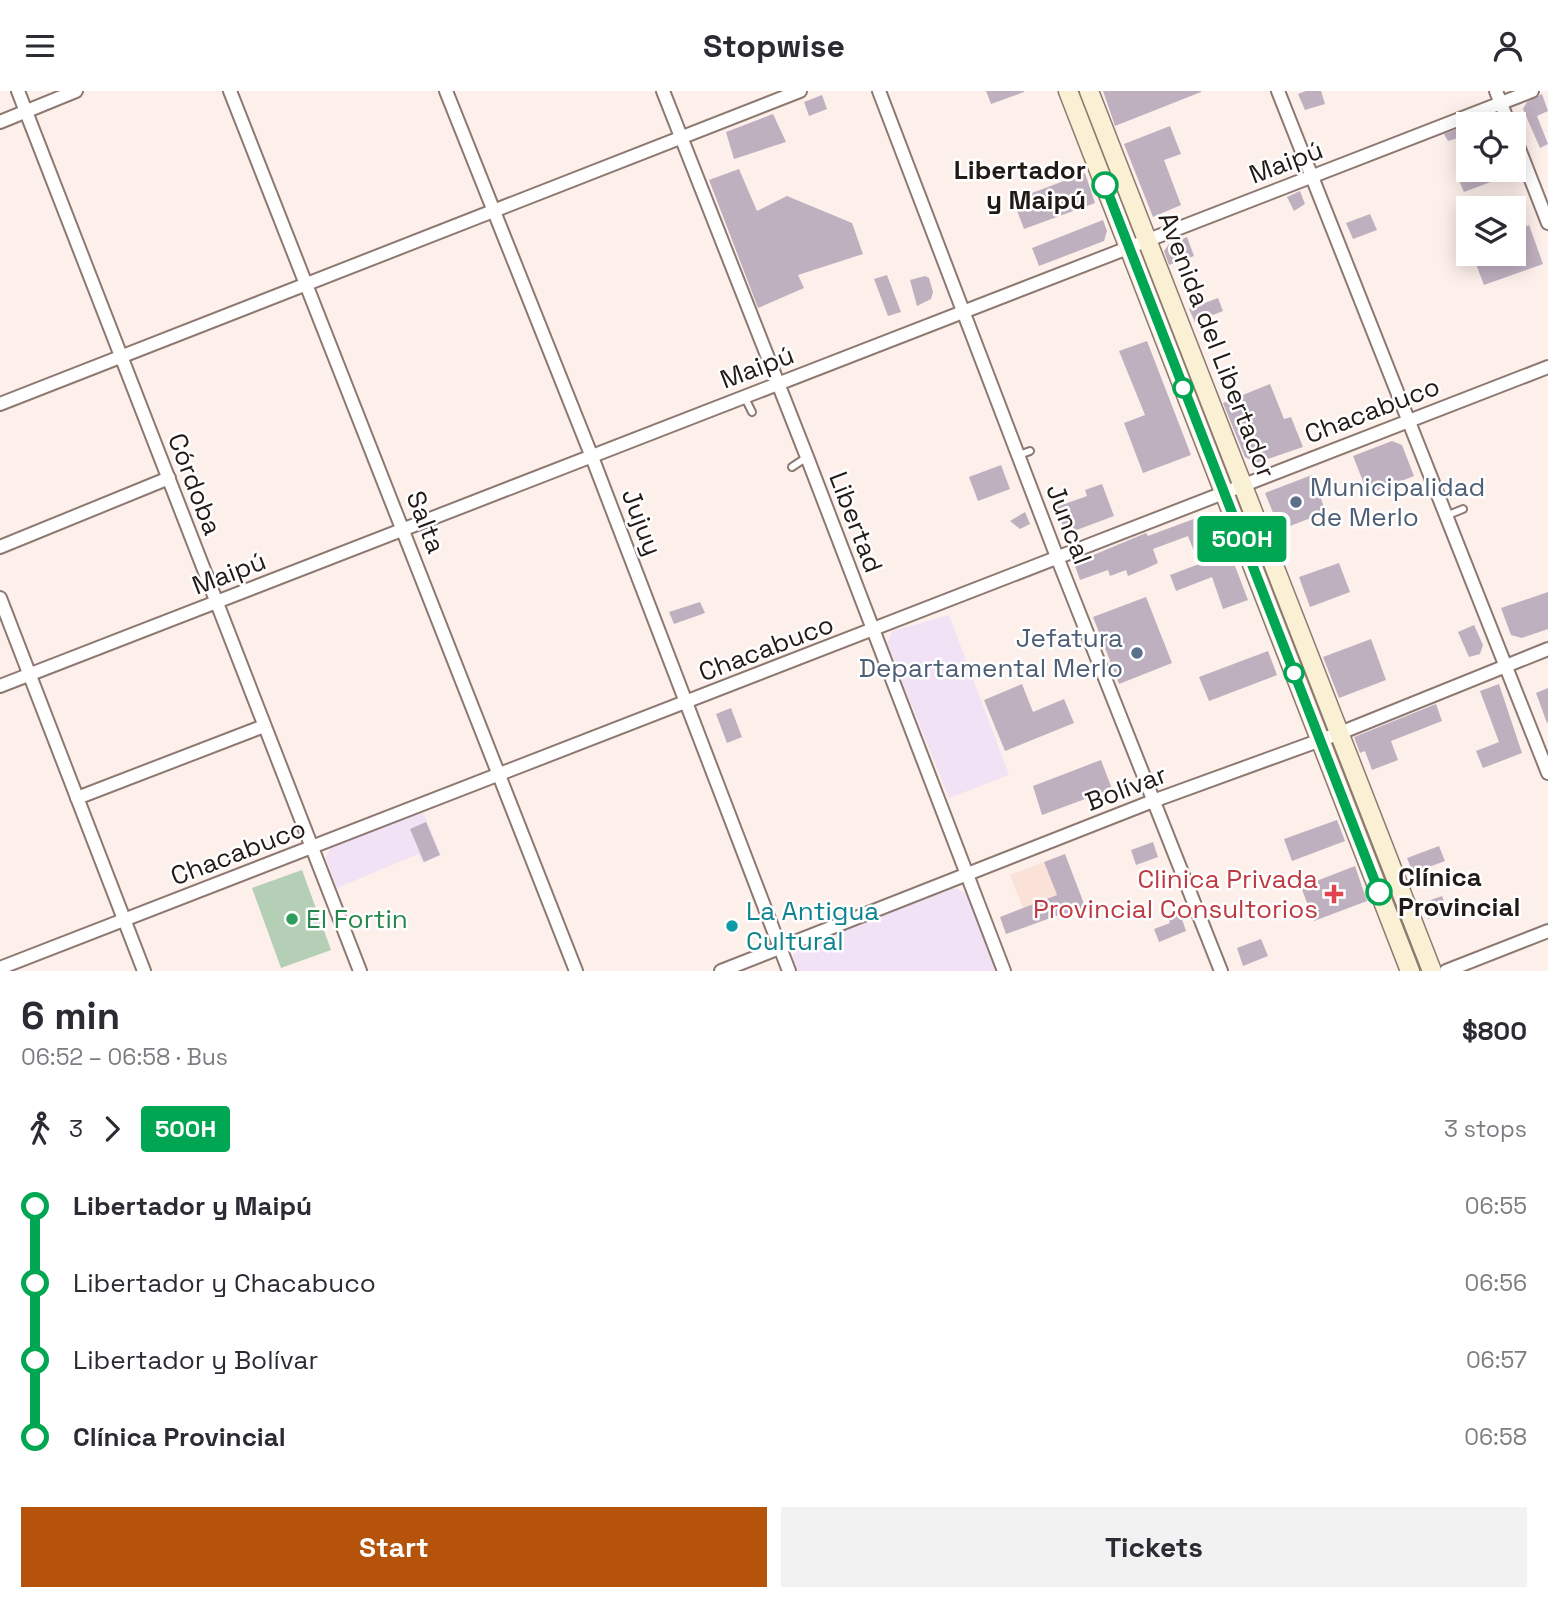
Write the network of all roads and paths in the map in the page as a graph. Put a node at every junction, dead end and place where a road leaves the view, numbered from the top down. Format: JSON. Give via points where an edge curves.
{"nodes":[{"id":1,"x":18,"y":91,"type":"edge"},
{"id":2,"x":76,"y":91,"type":"edge"},
{"id":3,"x":230,"y":91,"type":"edge"},
{"id":4,"x":446,"y":91,"type":"edge"},
{"id":5,"x":663,"y":91,"type":"edge"},
{"id":6,"x":800,"y":91,"type":"edge"},
{"id":7,"x":879,"y":91,"type":"edge"},
{"id":8,"x":1068,"y":91,"type":"edge"},
{"id":9,"x":1089,"y":91,"type":"edge"},
{"id":10,"x":1278,"y":91,"type":"edge"},
{"id":11,"x":1532,"y":91,"type":"edge"},
{"id":12,"x":1498,"y":97,"type":"edge"},
{"id":13,"x":26,"y":111,"type":"junction"},
{"id":14,"x":0,"y":122,"type":"edge"},
{"id":15,"x":682,"y":138,"type":"junction"},
{"id":16,"x":1526,"y":167,"type":"edge"},
{"id":17,"x":1312,"y":176,"type":"junction"},
{"id":18,"x":494,"y":211,"type":"junction"},
{"id":19,"x":1548,"y":223,"type":"edge"},
{"id":20,"x":1148,"y":241,"type":"junction"},
{"id":21,"x":1129,"y":249,"type":"junction"},
{"id":22,"x":308,"y":285,"type":"junction"},
{"id":23,"x":964,"y":311,"type":"junction"},
{"id":24,"x":121,"y":357,"type":"junction"},
{"id":25,"x":1548,"y":367,"type":"edge"},
{"id":26,"x":777,"y":384,"type":"junction"},
{"id":27,"x":745,"y":397,"type":"junction"},
{"id":28,"x":0,"y":404,"type":"edge"},
{"id":29,"x":752,"y":412,"type":"dead end"},
{"id":30,"x":1409,"y":420,"type":"junction"},
{"id":31,"x":592,"y":457,"type":"junction"},
{"id":32,"x":807,"y":457,"type":"junction"},
{"id":33,"x":792,"y":467,"type":"dead end"},
{"id":34,"x":169,"y":478,"type":"junction"},
{"id":35,"x":1244,"y":484,"type":"junction"},
{"id":36,"x":1224,"y":492,"type":"junction"},
{"id":37,"x":1463,"y":509,"type":"dead end"},
{"id":38,"x":1445,"y":517,"type":"junction"},
{"id":39,"x":405,"y":530,"type":"junction"},
{"id":40,"x":0,"y":547,"type":"edge"},
{"id":41,"x":1057,"y":557,"type":"junction"},
{"id":42,"x":0,"y":598,"type":"edge"},
{"id":43,"x":216,"y":603,"type":"junction"},
{"id":44,"x":873,"y":631,"type":"junction"},
{"id":45,"x":1548,"y":649,"type":"edge"},
{"id":46,"x":1506,"y":667,"type":"junction"},
{"id":47,"x":30,"y":675,"type":"junction"},
{"id":48,"x":0,"y":687,"type":"edge"},
{"id":49,"x":687,"y":703,"type":"junction"},
{"id":50,"x":264,"y":726,"type":"junction"},
{"id":51,"x":1340,"y":733,"type":"junction"},
{"id":52,"x":1320,"y":740,"type":"junction"},
{"id":53,"x":1548,"y":773,"type":"edge"},
{"id":54,"x":499,"y":775,"type":"junction"},
{"id":55,"x":77,"y":798,"type":"junction"},
{"id":56,"x":1153,"y":801,"type":"junction"},
{"id":57,"x":313,"y":848,"type":"junction"},
{"id":58,"x":966,"y":874,"type":"junction"},
{"id":59,"x":125,"y":920,"type":"junction"},
{"id":60,"x":1548,"y":931,"type":"edge"},
{"id":61,"x":780,"y":948,"type":"junction"},
{"id":62,"x":0,"y":968,"type":"edge"},
{"id":63,"x":144,"y":971,"type":"edge"},
{"id":64,"x":360,"y":971,"type":"edge"},
{"id":65,"x":576,"y":971,"type":"edge"},
{"id":66,"x":722,"y":971,"type":"edge"},
{"id":67,"x":789,"y":971,"type":"edge"},
{"id":68,"x":1004,"y":971,"type":"edge"},
{"id":69,"x":1221,"y":971,"type":"edge"},
{"id":70,"x":1410,"y":971,"type":"edge"},
{"id":71,"x":1432,"y":971,"type":"edge"},
{"id":72,"x":1446,"y":971,"type":"edge"}],
"edges":[{"from":1,"to":13,"type":"street","name":"Córdoba"},
{"from":2,"to":13,"type":"street"},
{"from":3,"to":22,"type":"street","name":"Salta"},
{"from":4,"to":18,"type":"street","name":"Jujuy"},
{"from":5,"to":15,"type":"street","name":"Libertad"},
{"from":6,"to":15,"type":"street"},
{"from":7,"to":23,"type":"street","name":"Juncal"},
{"from":8,"to":21,"type":"main road","name":"Avenida del Libertador"},
{"from":9,"to":20,"type":"main road","name":"Avenida del Libertador"},
{"from":10,"to":17,"type":"street"},
{"from":11,"to":12,"type":"street","name":"Maipú"},
{"from":12,"to":17,"type":"street","name":"Maipú"},
{"from":13,"to":14,"type":"street"},
{"from":13,"to":24,"type":"street","name":"Córdoba"},
{"from":15,"to":18,"type":"street"},
{"from":15,"to":26,"type":"street","name":"Libertad"},
{"from":16,"to":19,"type":"street"},
{"from":17,"to":20,"type":"street","name":"Maipú"},
{"from":17,"to":30,"type":"street"},
{"from":18,"to":22,"type":"street"},
{"from":18,"to":31,"type":"street","name":"Jujuy"},
{"from":20,"to":21,"type":"street","name":"Maipú"},
{"from":20,"to":35,"type":"main road","name":"Avenida del Libertador"},
{"from":21,"to":23,"type":"street","name":"Maipú"},
{"from":21,"to":36,"type":"main road","name":"Avenida del Libertador"},
{"from":22,"to":24,"type":"street"},
{"from":22,"to":39,"type":"street","name":"Salta"},
{"from":23,"to":26,"type":"street","name":"Maipú"},
{"from":23,"to":41,"type":"street","name":"Juncal","via":[[1023,449]]},
{"from":24,"to":28,"type":"street"},
{"from":24,"to":34,"type":"street","name":"Córdoba"},
{"from":25,"to":30,"type":"street","name":"Chacabuco"},
{"from":26,"to":27,"type":"street","name":"Maipú"},
{"from":26,"to":32,"type":"street","name":"Libertad"},
{"from":27,"to":29,"type":"lane"},
{"from":27,"to":31,"type":"street","name":"Maipú"},
{"from":30,"to":35,"type":"street","name":"Chacabuco"},
{"from":30,"to":38,"type":"street"},
{"from":31,"to":39,"type":"street","name":"Maipú"},
{"from":31,"to":49,"type":"street","name":"Jujuy"},
{"from":32,"to":33,"type":"lane"},
{"from":32,"to":44,"type":"street","name":"Libertad"},
{"from":34,"to":40,"type":"street"},
{"from":34,"to":43,"type":"street","name":"Córdoba"},
{"from":35,"to":36,"type":"street","name":"Chacabuco"},
{"from":35,"to":51,"type":"main road","name":"Avenida del Libertador"},
{"from":36,"to":41,"type":"street","name":"Chacabuco"},
{"from":36,"to":52,"type":"main road","name":"Avenida del Libertador"},
{"from":37,"to":38,"type":"lane"},
{"from":38,"to":46,"type":"street"},
{"from":39,"to":43,"type":"street","name":"Maipú"},
{"from":39,"to":54,"type":"street","name":"Salta"},
{"from":41,"to":44,"type":"street","name":"Chacabuco"},
{"from":41,"to":56,"type":"street","name":"Juncal"},
{"from":42,"to":47,"type":"street"},
{"from":43,"to":47,"type":"street","name":"Maipú"},
{"from":43,"to":50,"type":"street","name":"Córdoba"},
{"from":44,"to":49,"type":"street","name":"Chacabuco"},
{"from":44,"to":58,"type":"street","name":"Libertad"},
{"from":45,"to":46,"type":"street","name":"Bolívar"},
{"from":46,"to":51,"type":"street","name":"Bolívar"},
{"from":46,"to":53,"type":"street"},
{"from":47,"to":48,"type":"street","name":"Maipú"},
{"from":47,"to":55,"type":"street"},
{"from":49,"to":54,"type":"street","name":"Chacabuco"},
{"from":49,"to":61,"type":"street","name":"Jujuy"},
{"from":50,"to":55,"type":"street"},
{"from":50,"to":57,"type":"street","name":"Córdoba"},
{"from":51,"to":52,"type":"street","name":"Bolívar"},
{"from":51,"to":71,"type":"main road","name":"Avenida del Libertador"},
{"from":52,"to":56,"type":"street","name":"Bolívar"},
{"from":52,"to":70,"type":"main road","name":"Avenida del Libertador"},
{"from":54,"to":57,"type":"street","name":"Chacabuco"},
{"from":54,"to":65,"type":"street","name":"Salta"},
{"from":55,"to":59,"type":"street"},
{"from":56,"to":58,"type":"street","name":"Bolívar"},
{"from":56,"to":69,"type":"street","name":"Juncal"},
{"from":57,"to":59,"type":"street","name":"Chacabuco"},
{"from":57,"to":64,"type":"street","name":"Córdoba"},
{"from":58,"to":61,"type":"street","name":"Bolívar"},
{"from":58,"to":68,"type":"street","name":"Libertad"},
{"from":59,"to":62,"type":"street","name":"Chacabuco"},
{"from":59,"to":63,"type":"street"},
{"from":60,"to":72,"type":"street"},
{"from":61,"to":66,"type":"street","name":"Bolívar"},
{"from":61,"to":67,"type":"street","name":"Jujuy"}]}
